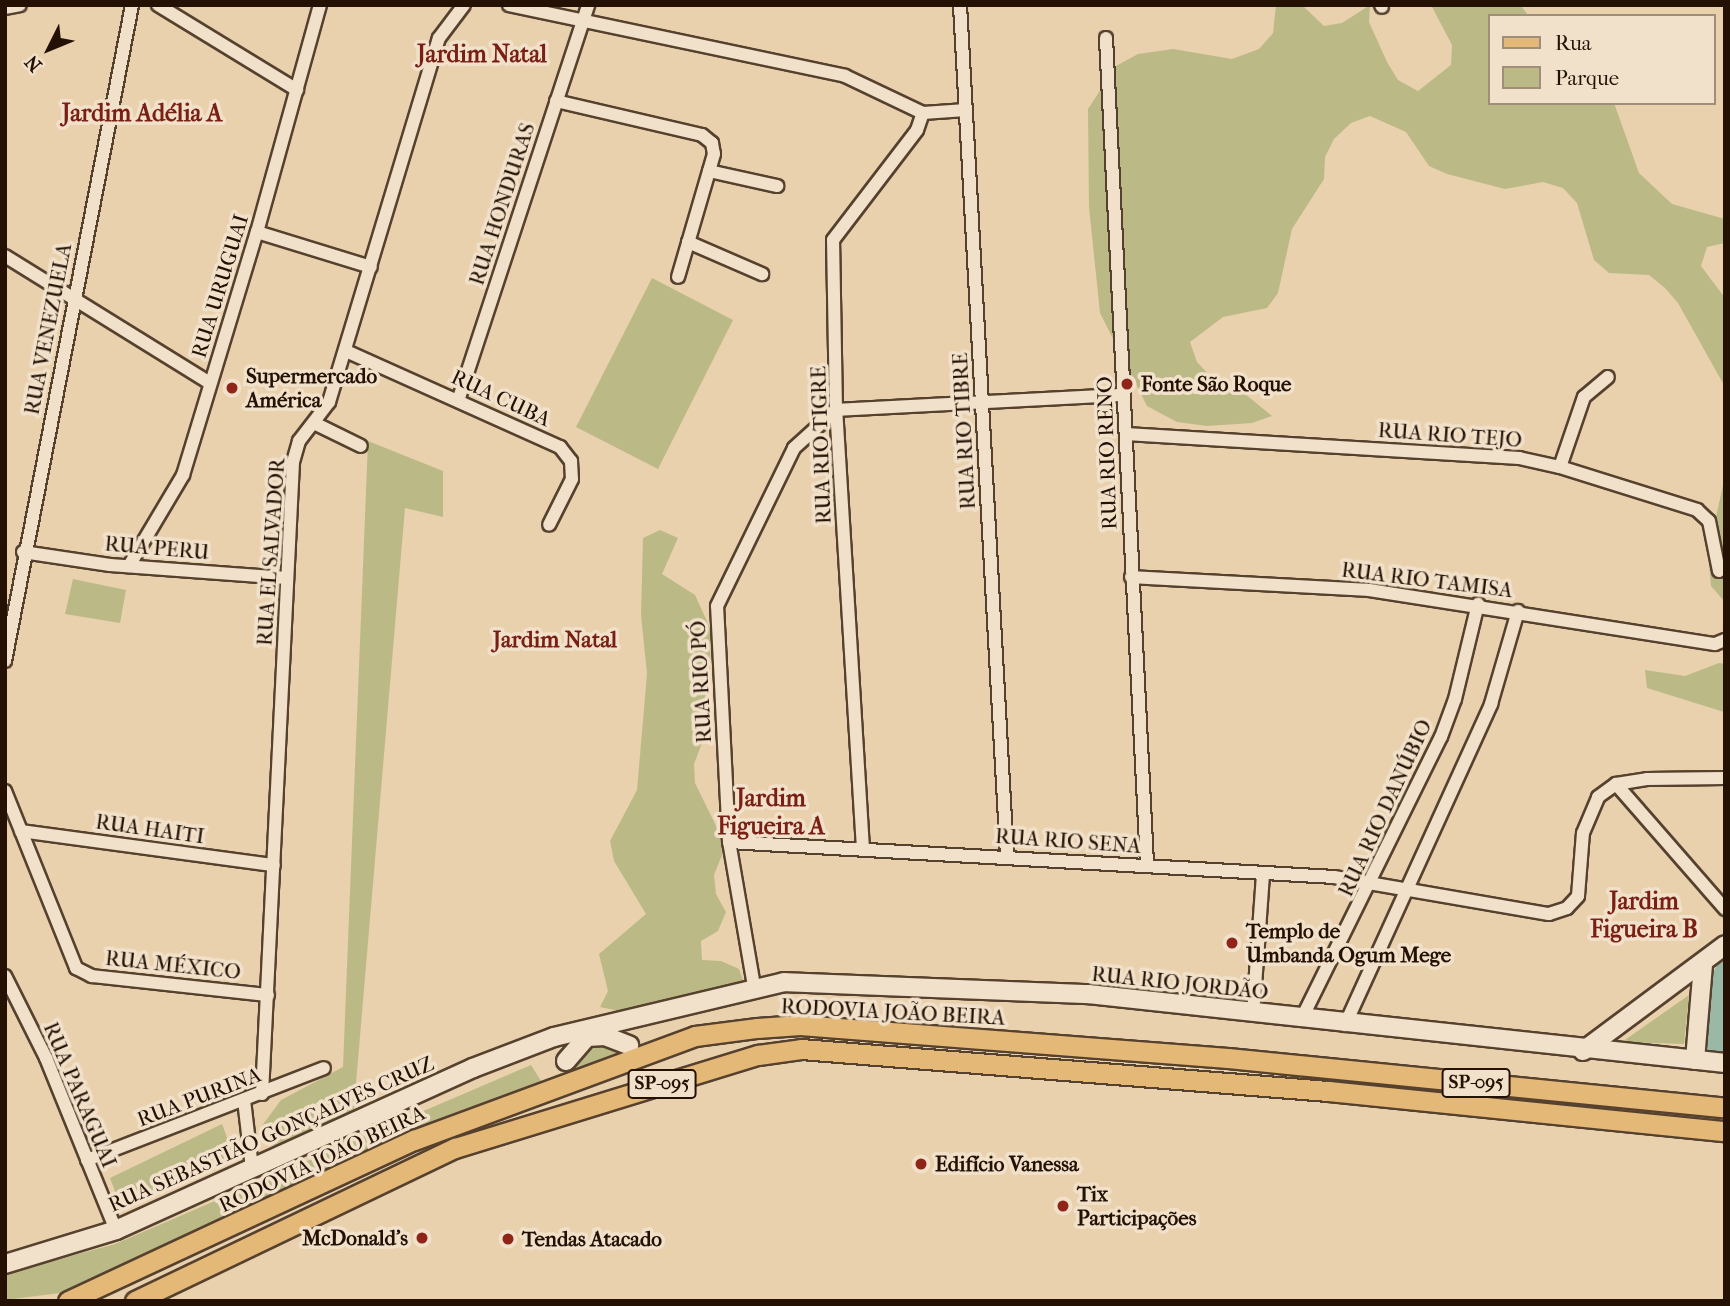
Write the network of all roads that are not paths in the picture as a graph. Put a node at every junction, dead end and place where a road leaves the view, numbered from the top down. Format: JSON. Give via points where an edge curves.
{"nodes":[{"id":1,"x":132,"y":5,"type":"edge"},
{"id":2,"x":158,"y":5,"type":"edge"},
{"id":3,"x":320,"y":5,"type":"edge"},
{"id":4,"x":464,"y":5,"type":"edge"},
{"id":5,"x":509,"y":5,"type":"edge"},
{"id":6,"x":588,"y":5,"type":"edge"},
{"id":7,"x":960,"y":5,"type":"edge"},
{"id":8,"x":582,"y":22,"type":"junction"},
{"id":9,"x":1106,"y":38,"type":"dead end"},
{"id":10,"x":297,"y":90,"type":"junction"},
{"id":11,"x":556,"y":101,"type":"junction"},
{"id":12,"x":966,"y":110,"type":"junction"},
{"id":13,"x":923,"y":113,"type":"junction"},
{"id":14,"x":709,"y":172,"type":"junction"},
{"id":15,"x":777,"y":186,"type":"dead end"},
{"id":16,"x":257,"y":232,"type":"junction"},
{"id":17,"x":688,"y":242,"type":"junction"},
{"id":18,"x":5,"y":256,"type":"edge"},
{"id":19,"x":371,"y":267,"type":"junction"},
{"id":20,"x":762,"y":274,"type":"dead end"},
{"id":21,"x":678,"y":276,"type":"dead end"},
{"id":22,"x":74,"y":298,"type":"junction"},
{"id":23,"x":346,"y":351,"type":"junction"},
{"id":24,"x":1608,"y":377,"type":"dead end"},
{"id":25,"x":210,"y":383,"type":"junction"},
{"id":26,"x":1124,"y":395,"type":"junction"},
{"id":27,"x":459,"y":398,"type":"junction"},
{"id":28,"x":982,"y":402,"type":"junction"},
{"id":29,"x":836,"y":410,"type":"junction"},
{"id":30,"x":314,"y":423,"type":"junction"},
{"id":31,"x":1126,"y":434,"type":"junction"},
{"id":32,"x":361,"y":446,"type":"dead end"},
{"id":33,"x":1560,"y":467,"type":"junction"},
{"id":34,"x":549,"y":524,"type":"dead end"},
{"id":35,"x":23,"y":552,"type":"junction"},
{"id":36,"x":129,"y":566,"type":"junction"},
{"id":37,"x":1719,"y":571,"type":"dead end"},
{"id":38,"x":1131,"y":577,"type":"junction"},
{"id":39,"x":288,"y":578,"type":"junction"},
{"id":40,"x":1478,"y":604,"type":"junction"},
{"id":41,"x":1518,"y":611,"type":"junction"},
{"id":42,"x":1720,"y":642,"type":"edge"},
{"id":43,"x":7,"y":645,"type":"edge"},
{"id":44,"x":5,"y":660,"type":"edge"},
{"id":45,"x":1725,"y":778,"type":"edge"},
{"id":46,"x":1616,"y":784,"type":"junction"},
{"id":47,"x":5,"y":791,"type":"edge"},
{"id":48,"x":21,"y":831,"type":"junction"},
{"id":49,"x":729,"y":842,"type":"junction"},
{"id":50,"x":863,"y":849,"type":"junction"},
{"id":51,"x":1007,"y":856,"type":"junction"},
{"id":52,"x":274,"y":865,"type":"junction"},
{"id":53,"x":1147,"y":865,"type":"junction"},
{"id":54,"x":1263,"y":873,"type":"junction"},
{"id":55,"x":1372,"y":884,"type":"junction"},
{"id":56,"x":1404,"y":891,"type":"junction"},
{"id":57,"x":1725,"y":909,"type":"edge"},
{"id":58,"x":1725,"y":945,"type":"edge"},
{"id":59,"x":1703,"y":965,"type":"junction"},
{"id":60,"x":5,"y":976,"type":"edge"},
{"id":61,"x":754,"y":986,"type":"junction"},
{"id":62,"x":268,"y":995,"type":"junction"},
{"id":63,"x":1253,"y":1014,"type":"junction"},
{"id":64,"x":632,"y":1018,"type":"junction"},
{"id":65,"x":1301,"y":1020,"type":"junction"},
{"id":66,"x":1346,"y":1025,"type":"junction"},
{"id":67,"x":554,"y":1037,"type":"junction"},
{"id":68,"x":1583,"y":1051,"type":"junction"},
{"id":69,"x":629,"y":1052,"type":"junction"},
{"id":70,"x":1695,"y":1060,"type":"junction"},
{"id":71,"x":1725,"y":1063,"type":"edge"},
{"id":72,"x":324,"y":1068,"type":"dead end"},
{"id":73,"x":569,"y":1070,"type":"junction"},
{"id":74,"x":262,"y":1094,"type":"junction"},
{"id":75,"x":628,"y":1094,"type":"junction"},
{"id":76,"x":244,"y":1100,"type":"junction"},
{"id":77,"x":590,"y":1106,"type":"junction"},
{"id":78,"x":1725,"y":1108,"type":"edge"},
{"id":79,"x":1725,"y":1131,"type":"edge"},
{"id":80,"x":87,"y":1160,"type":"junction"},
{"id":81,"x":252,"y":1168,"type":"junction"},
{"id":82,"x":116,"y":1230,"type":"junction"},
{"id":83,"x":5,"y":1264,"type":"edge"},
{"id":84,"x":68,"y":1301,"type":"edge"},
{"id":85,"x":135,"y":1301,"type":"edge"}],
"edges":[{"from":1,"to":22,"type":"street","name":"RUA VENEZUELA"},
{"from":2,"to":10,"type":"street"},
{"from":3,"to":10,"type":"street","name":"RUA URUGUAI"},
{"from":4,"to":19,"type":"street","name":"RUA EL SALVADOR","via":[[439,38]]},
{"from":5,"to":8,"type":"street"},
{"from":6,"to":8,"type":"street","name":"RUA HONDURAS"},
{"from":7,"to":12,"type":"street","name":"RUA RIO TIBRE"},
{"from":8,"to":11,"type":"street","name":"RUA HONDURAS"},
{"from":8,"to":13,"type":"street","via":[[845,76]]},
{"from":9,"to":26,"type":"street","name":"RUA RIO RENO"},
{"from":10,"to":16,"type":"street","name":"RUA URUGUAI"},
{"from":11,"to":14,"type":"street","via":[[687,131],[712,143]]},
{"from":11,"to":27,"type":"street","name":"RUA HONDURAS"},
{"from":12,"to":13,"type":"street"},
{"from":12,"to":28,"type":"street","name":"RUA RIO TIBRE"},
{"from":13,"to":29,"type":"street","name":"RUA RIO TIGRE","via":[[917,130],[833,240]]},
{"from":14,"to":15,"type":"street"},
{"from":14,"to":17,"type":"street"},
{"from":16,"to":19,"type":"street"},
{"from":16,"to":25,"type":"street","name":"RUA URUGUAI"},
{"from":17,"to":20,"type":"street"},
{"from":17,"to":21,"type":"street"},
{"from":18,"to":22,"type":"street"},
{"from":19,"to":23,"type":"street","name":"RUA EL SALVADOR"},
{"from":22,"to":25,"type":"street"},
{"from":22,"to":35,"type":"street","name":"RUA VENEZUELA"},
{"from":23,"to":27,"type":"street","name":"RUA CUBA"},
{"from":23,"to":30,"type":"street","name":"RUA EL SALVADOR","via":[[329,402]]},
{"from":24,"to":33,"type":"street","via":[[1584,397]]},
{"from":25,"to":36,"type":"street","name":"RUA URUGUAI","via":[[183,475]]},
{"from":26,"to":28,"type":"street"},
{"from":26,"to":31,"type":"street","name":"RUA RIO RENO"},
{"from":27,"to":34,"type":"street","name":"RUA CUBA","via":[[560,447],[571,461],[572,479]]},
{"from":28,"to":29,"type":"street"},
{"from":28,"to":51,"type":"street","name":"RUA RIO TIBRE"},
{"from":29,"to":49,"type":"street","name":"RUA RIO PÓ","via":[[794,447],[717,606]]},
{"from":29,"to":50,"type":"street","name":"RUA RIO TIGRE"},
{"from":30,"to":32,"type":"street"},
{"from":30,"to":39,"type":"street","name":"RUA EL SALVADOR","via":[[299,441],[293,462]]},
{"from":31,"to":33,"type":"street","name":"RUA RIO TEJO","via":[[1520,458]]},
{"from":31,"to":38,"type":"street","name":"RUA RIO RENO"},
{"from":33,"to":37,"type":"street","name":"RUA RIO TEJO","via":[[1697,510],[1709,521]]},
{"from":35,"to":36,"type":"street","name":"RUA PERU"},
{"from":35,"to":43,"type":"street","name":"RUA VENEZUELA"},
{"from":36,"to":39,"type":"street","name":"RUA PERU"},
{"from":38,"to":40,"type":"street","name":"RUA RIO TAMISA","via":[[1369,590]]},
{"from":38,"to":53,"type":"street","name":"RUA RIO RENO"},
{"from":39,"to":52,"type":"street","name":"RUA EL SALVADOR"},
{"from":40,"to":41,"type":"street","name":"RUA RIO TAMISA"},
{"from":40,"to":55,"type":"street","name":"RUA RIO DANÚBIO","via":[[1455,699]]},
{"from":41,"to":42,"type":"street","name":"RUA RIO TAMISA"},
{"from":41,"to":56,"type":"street","via":[[1491,704]]},
{"from":43,"to":44,"type":"street","name":"RUA VENEZUELA"},
{"from":45,"to":46,"type":"street"},
{"from":46,"to":56,"type":"street","name":"RUA RIO SENA","via":[[1598,797],[1590,813],[1583,833],[1578,896],[1567,908],[1549,914]]},
{"from":46,"to":57,"type":"street"},
{"from":47,"to":48,"type":"street"},
{"from":48,"to":52,"type":"street","name":"RUA HAITI"},
{"from":48,"to":62,"type":"street","name":"RUA MÉXICO","via":[[76,968],[92,976]]},
{"from":49,"to":50,"type":"street","name":"RUA RIO SENA"},
{"from":49,"to":61,"type":"street","name":"RUA RIO PÓ"},
{"from":50,"to":51,"type":"street","name":"RUA RIO SENA"},
{"from":51,"to":53,"type":"street","name":"RUA RIO SENA"},
{"from":52,"to":62,"type":"street","name":"RUA EL SALVADOR"},
{"from":53,"to":54,"type":"street","name":"RUA RIO SENA"},
{"from":54,"to":55,"type":"street","name":"RUA RIO SENA"},
{"from":54,"to":63,"type":"street"},
{"from":55,"to":56,"type":"street","name":"RUA RIO SENA"},
{"from":55,"to":65,"type":"street","name":"RUA RIO DANÚBIO"},
{"from":56,"to":66,"type":"street"},
{"from":58,"to":59,"type":"street"},
{"from":59,"to":68,"type":"street"},
{"from":59,"to":70,"type":"street"},
{"from":60,"to":80,"type":"street","name":"RUA PARAGUAI","via":[[46,1058]]},
{"from":61,"to":63,"type":"street","name":"RUA RIO JORDÃO","via":[[784,982],[1088,995]]},
{"from":61,"to":64,"type":"street","name":"RUA RIO JORDÃO"},
{"from":62,"to":74,"type":"street","name":"RUA EL SALVADOR"},
{"from":63,"to":65,"type":"street","name":"RUA RIO JORDÃO"},
{"from":64,"to":67,"type":"street","name":"RUA SEBASTIÃO GONÇALVES CRUZ"},
{"from":64,"to":69,"type":"street"},
{"from":65,"to":66,"type":"street","name":"RUA RIO JORDÃO"},
{"from":66,"to":68,"type":"street","name":"RUA RIO JORDÃO"},
{"from":67,"to":73,"type":"street"},
{"from":67,"to":81,"type":"street","name":"RUA SEBASTIÃO GONÇALVES CRUZ","via":[[473,1068]]},
{"from":68,"to":70,"type":"street","name":"RUA RIO JORDÃO"},
{"from":69,"to":73,"type":"main road","name":"RODOVIA JOÃO BEIRA","number":"SP-095"},
{"from":69,"to":73,"type":"street","via":[[605,1036],[587,1037]]},
{"from":69,"to":75,"type":"main road"},
{"from":69,"to":78,"type":"main road","name":"RODOVIA JOÃO BEIRA","number":"SP-095","via":[[695,1036],[800,1025],[1254,1061]]},
{"from":70,"to":71,"type":"street","name":"RUA RIO JORDÃO"},
{"from":72,"to":74,"type":"street","name":"RUA PURINA"},
{"from":73,"to":77,"type":"main road"},
{"from":73,"to":84,"type":"main road","name":"RODOVIA JOÃO BEIRA","number":"SP-095"},
{"from":74,"to":76,"type":"street","name":"RUA PURINA"},
{"from":75,"to":77,"type":"main road","name":"RODOVIA JOÃO BEIRA","number":"SP-095"},
{"from":75,"to":79,"type":"main road","name":"RODOVIA JOÃO BEIRA","number":"SP-095","via":[[758,1055],[831,1048]]},
{"from":76,"to":80,"type":"street","name":"RUA PURINA"},
{"from":76,"to":81,"type":"street"},
{"from":77,"to":85,"type":"main road","name":"RODOVIA JOÃO BEIRA","number":"SP-095","via":[[421,1162]]},
{"from":80,"to":82,"type":"street","name":"RUA PARAGUAI"},
{"from":81,"to":82,"type":"street","name":"RUA SEBASTIÃO GONÇALVES CRUZ"},
{"from":82,"to":83,"type":"street","name":"RUA SEBASTIÃO GONÇALVES CRUZ"}]}
